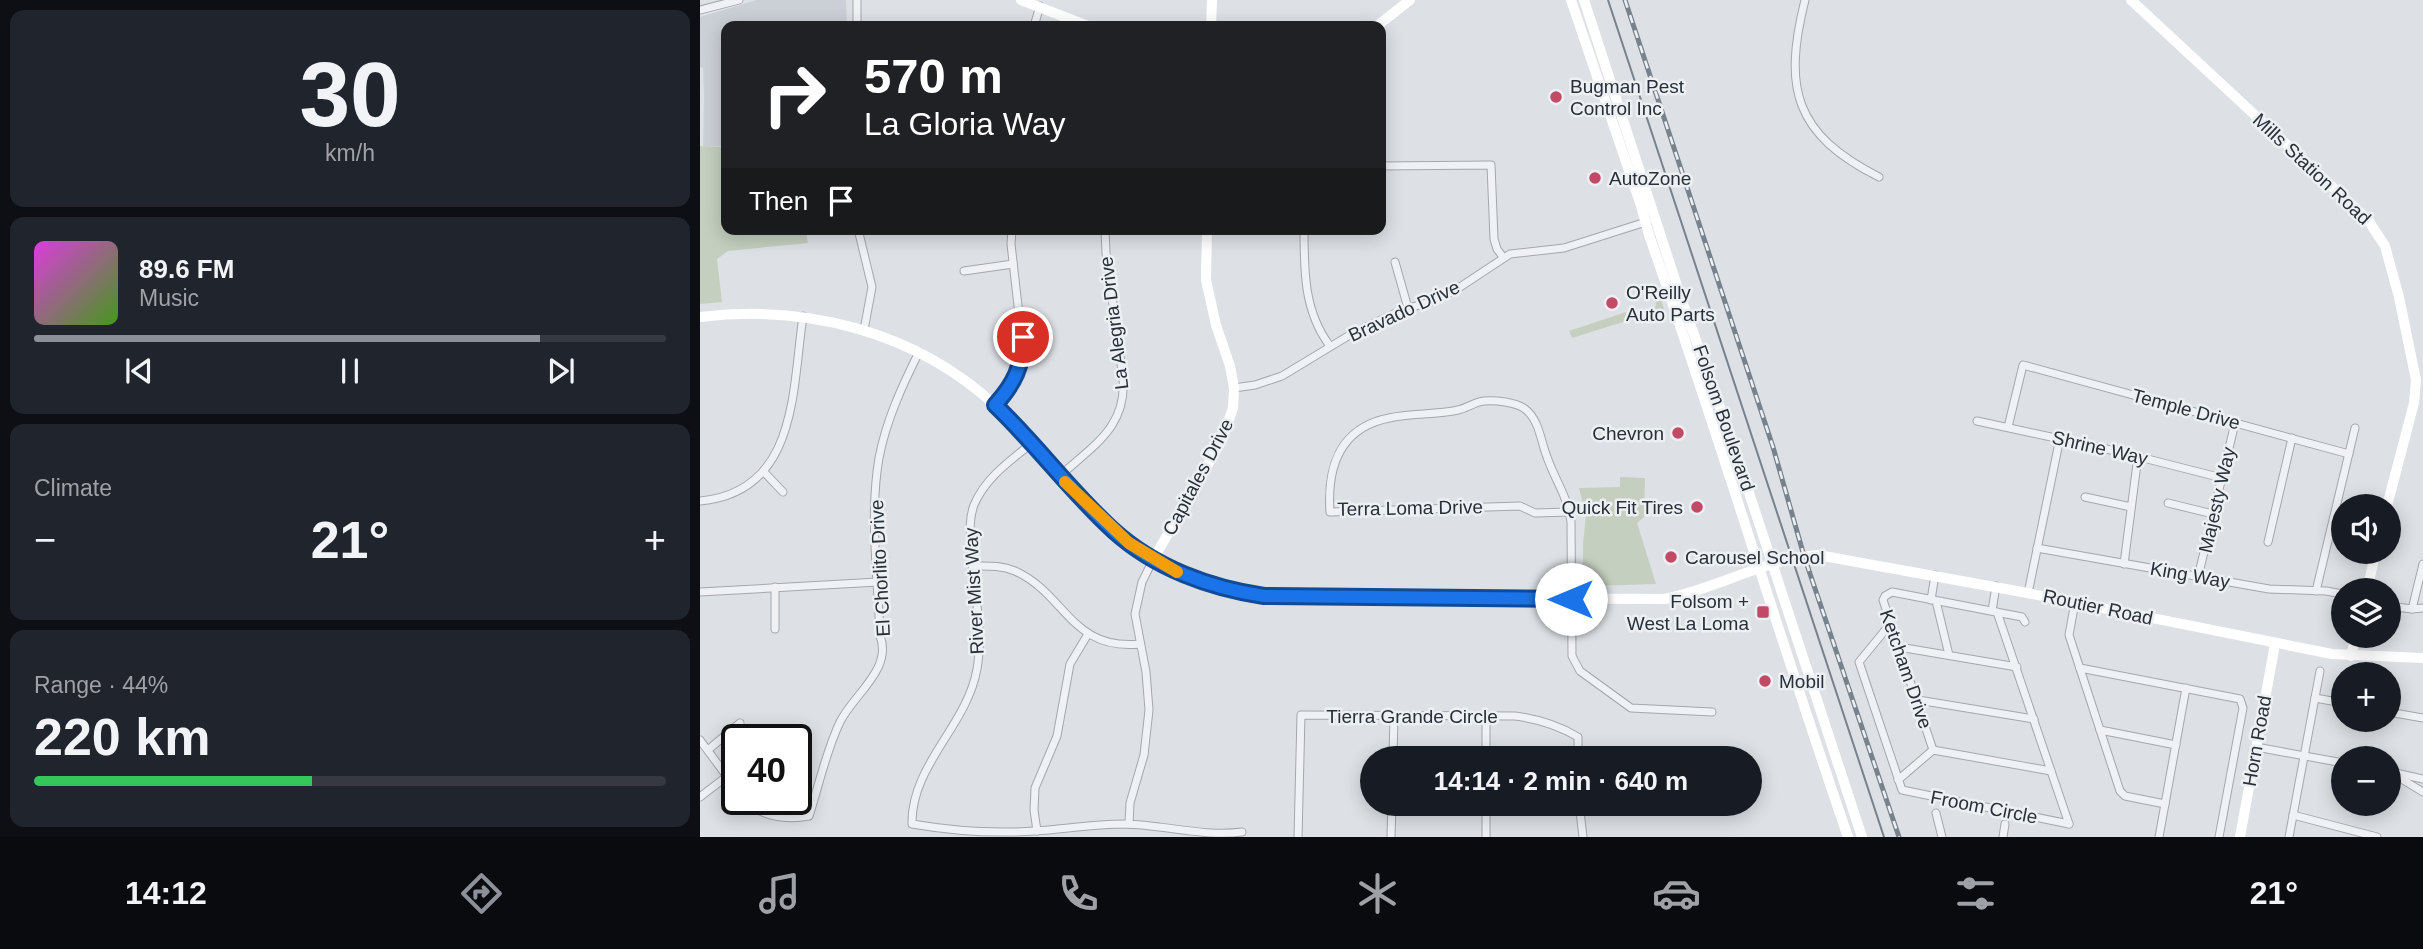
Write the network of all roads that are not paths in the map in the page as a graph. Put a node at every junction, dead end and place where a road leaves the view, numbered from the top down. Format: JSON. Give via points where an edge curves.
{"nodes":[{"id":1,"x":739,"y":0,"type":"edge"},
{"id":2,"x":857,"y":0,"type":"edge"},
{"id":3,"x":1021,"y":0,"type":"edge"},
{"id":4,"x":1212,"y":0,"type":"edge"},
{"id":5,"x":1410,"y":0,"type":"edge"},
{"id":6,"x":1572,"y":0,"type":"edge"},
{"id":7,"x":1584,"y":0,"type":"edge"},
{"id":8,"x":1805,"y":0,"type":"edge"},
{"id":9,"x":2131,"y":0,"type":"edge"},
{"id":10,"x":1040,"y":6,"type":"junction"},
{"id":11,"x":700,"y":10,"type":"edge"},
{"id":12,"x":857,"y":21,"type":"edge"},
{"id":13,"x":1036,"y":21,"type":"edge"},
{"id":14,"x":1076,"y":21,"type":"edge"},
{"id":15,"x":1211,"y":21,"type":"edge"},
{"id":16,"x":1383,"y":21,"type":"edge"},
{"id":17,"x":1386,"y":166,"type":"edge"},
{"id":18,"x":1879,"y":177,"type":"dead end"},
{"id":19,"x":1650,"y":220,"type":"junction"},
{"id":20,"x":859,"y":235,"type":"edge"},
{"id":21,"x":1012,"y":235,"type":"edge"},
{"id":22,"x":1105,"y":235,"type":"edge"},
{"id":23,"x":1207,"y":235,"type":"edge"},
{"id":24,"x":1304,"y":235,"type":"edge"},
{"id":25,"x":1503,"y":257,"type":"junction"},
{"id":26,"x":1395,"y":262,"type":"dead end"},
{"id":27,"x":1013,"y":264,"type":"junction"},
{"id":28,"x":964,"y":271,"type":"dead end"},
{"id":29,"x":1408,"y":308,"type":"junction"},
{"id":30,"x":803,"y":316,"type":"junction"},
{"id":31,"x":700,"y":317,"type":"edge"},
{"id":32,"x":864,"y":330,"type":"junction"},
{"id":33,"x":1330,"y":346,"type":"junction"},
{"id":34,"x":919,"y":352,"type":"junction"},
{"id":35,"x":1234,"y":388,"type":"junction"},
{"id":36,"x":995,"y":405,"type":"junction"},
{"id":37,"x":1706,"y":409,"type":"junction"},
{"id":38,"x":1977,"y":421,"type":"dead end"},
{"id":39,"x":2235,"y":423,"type":"junction"},
{"id":40,"x":2008,"y":427,"type":"junction"},
{"id":41,"x":2355,"y":428,"type":"dead end"},
{"id":42,"x":2060,"y":438,"type":"junction"},
{"id":43,"x":2292,"y":438,"type":"junction"},
{"id":44,"x":1032,"y":443,"type":"junction"},
{"id":45,"x":1735,"y":450,"type":"junction"},
{"id":46,"x":2349,"y":454,"type":"junction"},
{"id":47,"x":2138,"y":456,"type":"junction"},
{"id":48,"x":764,"y":472,"type":"junction"},
{"id":49,"x":1060,"y":476,"type":"junction"},
{"id":50,"x":2222,"y":478,"type":"junction"},
{"id":51,"x":783,"y":492,"type":"dead end"},
{"id":52,"x":2390,"y":494,"type":"edge"},
{"id":53,"x":2085,"y":497,"type":"dead end"},
{"id":54,"x":700,"y":501,"type":"edge"},
{"id":55,"x":2168,"y":503,"type":"dead end"},
{"id":56,"x":2131,"y":507,"type":"junction"},
{"id":57,"x":1569,"y":512,"type":"junction"},
{"id":58,"x":2213,"y":514,"type":"junction"},
{"id":59,"x":2268,"y":542,"type":"dead end"},
{"id":60,"x":2037,"y":548,"type":"junction"},
{"id":61,"x":1154,"y":558,"type":"junction"},
{"id":62,"x":1773,"y":564,"type":"junction"},
{"id":63,"x":2124,"y":564,"type":"junction"},
{"id":64,"x":2423,"y":564,"type":"edge"},
{"id":65,"x":972,"y":566,"type":"junction"},
{"id":66,"x":1760,"y":569,"type":"junction"},
{"id":67,"x":1935,"y":575,"type":"junction"},
{"id":68,"x":2199,"y":577,"type":"junction"},
{"id":69,"x":878,"y":582,"type":"junction"},
{"id":70,"x":1996,"y":586,"type":"junction"},
{"id":71,"x":775,"y":587,"type":"junction"},
{"id":72,"x":2316,"y":591,"type":"junction"},
{"id":73,"x":700,"y":592,"type":"edge"},
{"id":74,"x":2028,"y":593,"type":"junction"},
{"id":75,"x":2331,"y":593,"type":"edge"},
{"id":76,"x":1571,"y":599,"type":"junction"},
{"id":77,"x":1933,"y":600,"type":"junction"},
{"id":78,"x":2075,"y":602,"type":"junction"},
{"id":79,"x":2401,"y":608,"type":"edge"},
{"id":80,"x":2423,"y":608,"type":"edge"},
{"id":81,"x":2412,"y":609,"type":"junction"},
{"id":82,"x":1995,"y":612,"type":"junction"},
{"id":83,"x":2025,"y":622,"type":"dead end"},
{"id":84,"x":1891,"y":623,"type":"junction"},
{"id":85,"x":775,"y":629,"type":"dead end"},
{"id":86,"x":1088,"y":634,"type":"junction"},
{"id":87,"x":1140,"y":644,"type":"junction"},
{"id":88,"x":2274,"y":644,"type":"junction"},
{"id":89,"x":1899,"y":647,"type":"junction"},
{"id":90,"x":2353,"y":648,"type":"edge"},
{"id":91,"x":1949,"y":655,"type":"junction"},
{"id":92,"x":2351,"y":656,"type":"junction"},
{"id":93,"x":2423,"y":658,"type":"edge"},
{"id":94,"x":2017,"y":667,"type":"junction"},
{"id":95,"x":2080,"y":668,"type":"junction"},
{"id":96,"x":2320,"y":671,"type":"dead end"},
{"id":97,"x":2186,"y":688,"type":"junction"},
{"id":98,"x":2315,"y":698,"type":"junction"},
{"id":99,"x":1802,"y":699,"type":"junction"},
{"id":100,"x":1918,"y":700,"type":"junction"},
{"id":101,"x":2331,"y":701,"type":"edge"},
{"id":102,"x":1712,"y":712,"type":"dead end"},
{"id":103,"x":2401,"y":714,"type":"edge"},
{"id":104,"x":1394,"y":715,"type":"junction"},
{"id":105,"x":1486,"y":716,"type":"junction"},
{"id":106,"x":2423,"y":718,"type":"edge"},
{"id":107,"x":2034,"y":719,"type":"junction"},
{"id":108,"x":740,"y":723,"type":"dead end"},
{"id":109,"x":2100,"y":730,"type":"junction"},
{"id":110,"x":700,"y":740,"type":"edge"},
{"id":111,"x":1830,"y":742,"type":"junction"},
{"id":112,"x":2176,"y":745,"type":"junction"},
{"id":113,"x":1393,"y":746,"type":"edge"},
{"id":114,"x":1486,"y":746,"type":"edge"},
{"id":115,"x":1578,"y":746,"type":"edge"},
{"id":116,"x":2256,"y":747,"type":"junction"},
{"id":117,"x":708,"y":750,"type":"junction"},
{"id":118,"x":1933,"y":750,"type":"junction"},
{"id":119,"x":2305,"y":755,"type":"junction"},
{"id":120,"x":2331,"y":760,"type":"edge"},
{"id":121,"x":721,"y":770,"type":"edge"},
{"id":122,"x":2051,"y":771,"type":"junction"},
{"id":123,"x":2401,"y":774,"type":"edge"},
{"id":124,"x":2401,"y":779,"type":"edge"},
{"id":125,"x":2423,"y":779,"type":"edge"},
{"id":126,"x":1898,"y":780,"type":"junction"},
{"id":127,"x":721,"y":781,"type":"edge"},
{"id":128,"x":2423,"y":792,"type":"edge"},
{"id":129,"x":700,"y":797,"type":"edge"},
{"id":130,"x":2165,"y":804,"type":"junction"},
{"id":131,"x":812,"y":807,"type":"edge"},
{"id":132,"x":1936,"y":813,"type":"dead end"},
{"id":133,"x":773,"y":815,"type":"edge"},
{"id":134,"x":809,"y":815,"type":"edge"},
{"id":135,"x":2293,"y":815,"type":"junction"},
{"id":136,"x":1392,"y":816,"type":"edge"},
{"id":137,"x":1486,"y":816,"type":"edge"},
{"id":138,"x":1581,"y":816,"type":"edge"},
{"id":139,"x":1129,"y":824,"type":"junction"},
{"id":140,"x":2005,"y":824,"type":"dead end"},
{"id":141,"x":1037,"y":831,"type":"junction"},
{"id":142,"x":1242,"y":832,"type":"dead end"},
{"id":143,"x":1298,"y":837,"type":"edge"},
{"id":144,"x":1391,"y":837,"type":"edge"},
{"id":145,"x":1486,"y":837,"type":"edge"},
{"id":146,"x":1583,"y":837,"type":"edge"},
{"id":147,"x":1848,"y":837,"type":"edge"},
{"id":148,"x":1862,"y":837,"type":"edge"},
{"id":149,"x":1942,"y":837,"type":"edge"},
{"id":150,"x":2003,"y":837,"type":"edge"},
{"id":151,"x":2159,"y":837,"type":"edge"},
{"id":152,"x":2219,"y":837,"type":"edge"},
{"id":153,"x":2240,"y":837,"type":"edge"},
{"id":154,"x":2289,"y":837,"type":"edge"},
{"id":155,"x":2378,"y":837,"type":"edge"}],
"edges":[{"from":1,"to":11,"type":"street"},
{"from":2,"to":12,"type":"street"},
{"from":3,"to":10,"type":"street"},
{"from":4,"to":15,"type":"street"},
{"from":5,"to":16,"type":"street"},
{"from":6,"to":19,"type":"street","name":"Folsom Boulevard"},
{"from":7,"to":19,"type":"street","name":"Folsom Boulevard"},
{"from":8,"to":18,"type":"street","via":[[1794,60],[1803,107],[1833,147]]},
{"from":9,"to":52,"type":"street","name":"Mills Station Road","via":[[2380,235],[2399,297],[2416,380]]},
{"from":10,"to":13,"type":"street"},
{"from":10,"to":14,"type":"street"},
{"from":17,"to":25,"type":"street","via":[[1492,165],[1494,239]]},
{"from":19,"to":25,"type":"street","name":"Bravado Drive","via":[[1564,248]]},
{"from":19,"to":37,"type":"street","name":"Folsom Boulevard"},
{"from":19,"to":45,"type":"street","name":"Folsom Boulevard"},
{"from":20,"to":32,"type":"street","via":[[872,287]]},
{"from":21,"to":27,"type":"street"},
{"from":22,"to":49,"type":"street","name":"La Alegria Drive","via":[[1123,400],[1105,436]]},
{"from":23,"to":35,"type":"street","name":"Capitales Drive","via":[[1210,303]]},
{"from":24,"to":33,"type":"street","via":[[1305,288]]},
{"from":25,"to":29,"type":"street","name":"Bravado Drive","via":[[1457,289]]},
{"from":26,"to":29,"type":"street"},
{"from":27,"to":28,"type":"street"},
{"from":27,"to":36,"type":"street","via":[[1023,350],[1015,379]]},
{"from":29,"to":33,"type":"street","name":"Bravado Drive"},
{"from":30,"to":31,"type":"street","name":"Routier Road","via":[[751,313]]},
{"from":30,"to":32,"type":"street","name":"Routier Road"},
{"from":30,"to":48,"type":"street","via":[[787,427]]},
{"from":32,"to":34,"type":"street","name":"Routier Road"},
{"from":33,"to":35,"type":"street","name":"Bravado Drive","via":[[1282,376]]},
{"from":34,"to":36,"type":"street","name":"Routier Road"},
{"from":34,"to":69,"type":"street","name":"El Chorlito Drive","via":[[894,404],[878,460]]},
{"from":35,"to":61,"type":"street","name":"Capitales Drive","via":[[1226,431]]},
{"from":36,"to":44,"type":"street","name":"Routier Road"},
{"from":37,"to":45,"type":"street","via":[[1714,412]]},
{"from":37,"to":66,"type":"street","name":"Folsom Boulevard"},
{"from":38,"to":40,"type":"street","name":"Shrine Way"},
{"from":39,"to":40,"type":"street","name":"Temple Drive","via":[[2023,365]]},
{"from":39,"to":43,"type":"street","name":"Temple Drive"},
{"from":39,"to":50,"type":"street","name":"Majesty Way"},
{"from":40,"to":42,"type":"street","name":"Shrine Way"},
{"from":41,"to":46,"type":"street"},
{"from":42,"to":47,"type":"street","name":"Shrine Way"},
{"from":42,"to":60,"type":"street"},
{"from":43,"to":46,"type":"street","name":"Temple Drive"},
{"from":43,"to":59,"type":"street"},
{"from":44,"to":49,"type":"street","name":"Routier Road"},
{"from":44,"to":65,"type":"street","name":"River Mist Way","via":[[989,481],[978,498],[970,519]]},
{"from":45,"to":62,"type":"street","name":"Folsom Boulevard"},
{"from":46,"to":72,"type":"street"},
{"from":47,"to":50,"type":"street","name":"Shrine Way"},
{"from":47,"to":56,"type":"street"},
{"from":48,"to":51,"type":"street"},
{"from":48,"to":54,"type":"street","via":[[734,493]]},
{"from":49,"to":61,"type":"street","name":"Routier Road","via":[[1114,532]]},
{"from":50,"to":58,"type":"street","name":"Majesty Way"},
{"from":53,"to":56,"type":"street"},
{"from":55,"to":58,"type":"street"},
{"from":56,"to":63,"type":"street"},
{"from":57,"to":57,"type":"street","name":"Terra Loma Drive","via":[[1534,419],[1523,407],[1509,403],[1483,401],[1458,410],[1372,423],[1344,446],[1328,487],[1329,512],[1520,506],[1535,513]]},
{"from":57,"to":76,"type":"street","name":"Terra Loma Drive"},
{"from":58,"to":68,"type":"street","name":"Majesty Way"},
{"from":60,"to":63,"type":"street","name":"King Way"},
{"from":60,"to":74,"type":"street"},
{"from":61,"to":76,"type":"street","name":"Routier Road","via":[[1201,582],[1264,596]]},
{"from":61,"to":87,"type":"street","via":[[1136,602]]},
{"from":62,"to":66,"type":"street","name":"Routier Road"},
{"from":62,"to":67,"type":"street","name":"Routier Road","via":[[1818,555]]},
{"from":62,"to":111,"type":"street","name":"Folsom Boulevard"},
{"from":63,"to":68,"type":"street","name":"King Way"},
{"from":64,"to":81,"type":"street"},
{"from":65,"to":86,"type":"street","via":[[1003,568],[1025,577]]},
{"from":65,"to":141,"type":"street","name":"River Mist Way","via":[[979,640],[974,683],[963,711],[921,780],[913,801],[912,824],[982,832]]},
{"from":66,"to":76,"type":"street","name":"Routier Road","via":[[1703,590],[1664,598]]},
{"from":66,"to":99,"type":"street","name":"Folsom Boulevard"},
{"from":67,"to":70,"type":"street","name":"Routier Road"},
{"from":67,"to":77,"type":"street"},
{"from":68,"to":72,"type":"street","name":"King Way","via":[[2269,589]]},
{"from":69,"to":71,"type":"street"},
{"from":69,"to":131,"type":"street","name":"El Chorlito Drive","via":[[881,657],[872,679],[841,721]]},
{"from":70,"to":74,"type":"street","name":"Routier Road"},
{"from":70,"to":82,"type":"street"},
{"from":71,"to":73,"type":"street"},
{"from":71,"to":85,"type":"street"},
{"from":72,"to":75,"type":"street","name":"King Way"},
{"from":74,"to":78,"type":"street","name":"Routier Road"},
{"from":76,"to":102,"type":"street","name":"Terra Loma Drive","via":[[1572,656],[1580,671],[1631,708]]},
{"from":77,"to":82,"type":"street"},
{"from":77,"to":84,"type":"street","name":"Ketcham Drive","via":[[1887,593],[1883,600]]},
{"from":77,"to":91,"type":"street"},
{"from":78,"to":88,"type":"street","name":"Routier Road"},
{"from":78,"to":95,"type":"street","via":[[2069,635]]},
{"from":79,"to":81,"type":"street"},
{"from":80,"to":81,"type":"street"},
{"from":82,"to":83,"type":"street","via":[[2022,617]]},
{"from":82,"to":94,"type":"street","name":"Froom Circle"},
{"from":84,"to":89,"type":"street","name":"Ketcham Drive"},
{"from":84,"to":126,"type":"street","via":[[1860,662]]},
{"from":86,"to":87,"type":"street","via":[[1115,645]]},
{"from":86,"to":141,"type":"street","via":[[1070,664],[1056,736],[1035,788]]},
{"from":87,"to":139,"type":"street","via":[[1148,687],[1148,733]]},
{"from":88,"to":92,"type":"street","name":"Routier Road"},
{"from":88,"to":116,"type":"street","name":"Horn Road"},
{"from":89,"to":91,"type":"street"},
{"from":89,"to":100,"type":"street","name":"Ketcham Drive"},
{"from":90,"to":92,"type":"street"},
{"from":91,"to":94,"type":"street"},
{"from":92,"to":93,"type":"street","name":"Routier Road"},
{"from":94,"to":107,"type":"street","name":"Froom Circle"},
{"from":95,"to":97,"type":"street"},
{"from":95,"to":109,"type":"street"},
{"from":96,"to":98,"type":"street"},
{"from":97,"to":112,"type":"street"},
{"from":97,"to":152,"type":"street","via":[[2237,698],[2243,705]]},
{"from":98,"to":101,"type":"street"},
{"from":98,"to":119,"type":"street"},
{"from":99,"to":111,"type":"street"},
{"from":99,"to":147,"type":"street","name":"Folsom Boulevard"},
{"from":100,"to":107,"type":"street"},
{"from":100,"to":118,"type":"street","name":"Ketcham Drive"},
{"from":103,"to":106,"type":"street"},
{"from":104,"to":105,"type":"street","name":"Tierra Grande Circle"},
{"from":104,"to":113,"type":"street"},
{"from":104,"to":143,"type":"street","name":"Tierra Grande Circle","via":[[1301,715]]},
{"from":105,"to":114,"type":"street"},
{"from":105,"to":115,"type":"street","name":"Tierra Grande Circle","via":[[1535,719],[1567,730],[1578,737]]},
{"from":107,"to":122,"type":"street","name":"Froom Circle"},
{"from":108,"to":117,"type":"street"},
{"from":109,"to":112,"type":"street"},
{"from":109,"to":130,"type":"street","via":[[2122,794]]},
{"from":110,"to":117,"type":"street"},
{"from":111,"to":148,"type":"street","name":"Folsom Boulevard"},
{"from":112,"to":130,"type":"street"},
{"from":116,"to":119,"type":"street"},
{"from":116,"to":153,"type":"street","name":"Horn Road"},
{"from":117,"to":121,"type":"street"},
{"from":118,"to":122,"type":"street"},
{"from":118,"to":126,"type":"street","name":"Ketcham Drive"},
{"from":119,"to":120,"type":"street"},
{"from":119,"to":135,"type":"street"},
{"from":122,"to":126,"type":"street","name":"Froom Circle","via":[[2070,824],[1902,790]]},
{"from":123,"to":125,"type":"street"},
{"from":124,"to":128,"type":"street"},
{"from":127,"to":129,"type":"street"},
{"from":130,"to":151,"type":"street"},
{"from":132,"to":149,"type":"street"},
{"from":133,"to":134,"type":"street","name":"El Chorlito Drive"},
{"from":135,"to":154,"type":"street"},
{"from":135,"to":155,"type":"street"},
{"from":136,"to":144,"type":"street"},
{"from":137,"to":145,"type":"street"},
{"from":138,"to":146,"type":"street"},
{"from":139,"to":141,"type":"street","name":"River Mist Way"},
{"from":139,"to":142,"type":"street","name":"River Mist Way"},
{"from":140,"to":150,"type":"street"}]}
